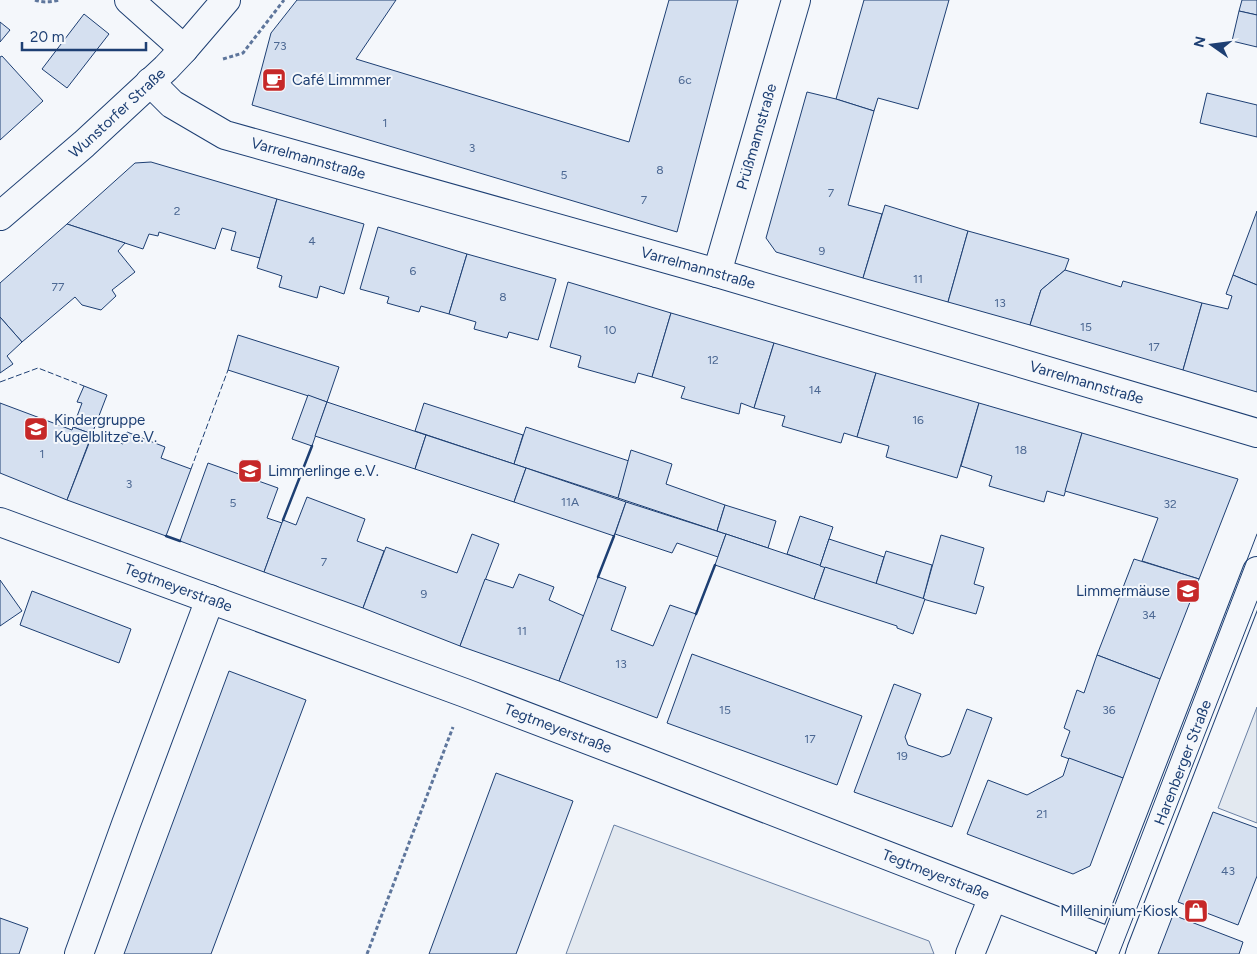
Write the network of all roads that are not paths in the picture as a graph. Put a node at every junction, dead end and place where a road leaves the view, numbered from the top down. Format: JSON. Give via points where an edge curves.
{"nodes":[{"id":1,"x":129,"y":0,"type":"edge"},
{"id":2,"x":226,"y":0,"type":"edge"},
{"id":3,"x":796,"y":0,"type":"edge"},
{"id":4,"x":184,"y":49,"type":"junction"},
{"id":5,"x":150,"y":82,"type":"junction"},
{"id":6,"x":0,"y":216,"type":"edge"},
{"id":7,"x":717,"y":273,"type":"junction"},
{"id":8,"x":1257,"y":432,"type":"edge"},
{"id":9,"x":0,"y":522,"type":"edge"},
{"id":10,"x":1257,"y":571,"type":"edge"},
{"id":11,"x":210,"y":599,"type":"junction"},
{"id":12,"x":993,"y":897,"type":"junction"},
{"id":13,"x":1112,"y":948,"type":"edge"},
{"id":14,"x":78,"y":954,"type":"edge"},
{"id":15,"x":970,"y":954,"type":"edge"}],
"edges":[{"from":1,"to":4,"type":"street"},
{"from":2,"to":4,"type":"street","name":"Wunstorfer Straße"},
{"from":3,"to":7,"type":"street","name":"Prüßmannstraße"},
{"from":4,"to":5,"type":"street","name":"Wunstorfer Straße"},
{"from":5,"to":6,"type":"street","name":"Wunstorfer Straße"},
{"from":5,"to":7,"type":"street","name":"Varrelmannstraße","via":[[172,104],[225,135]]},
{"from":7,"to":8,"type":"street","name":"Varrelmannstraße"},
{"from":9,"to":11,"type":"street","name":"Tegtmeyerstraße"},
{"from":10,"to":13,"type":"street","name":"Harenberger Straße"},
{"from":11,"to":12,"type":"street","name":"Tegtmeyerstraße","via":[[465,693]]},
{"from":11,"to":14,"type":"street"},
{"from":12,"to":13,"type":"street","name":"Tegtmeyerstraße"},
{"from":12,"to":15,"type":"street"}]}
